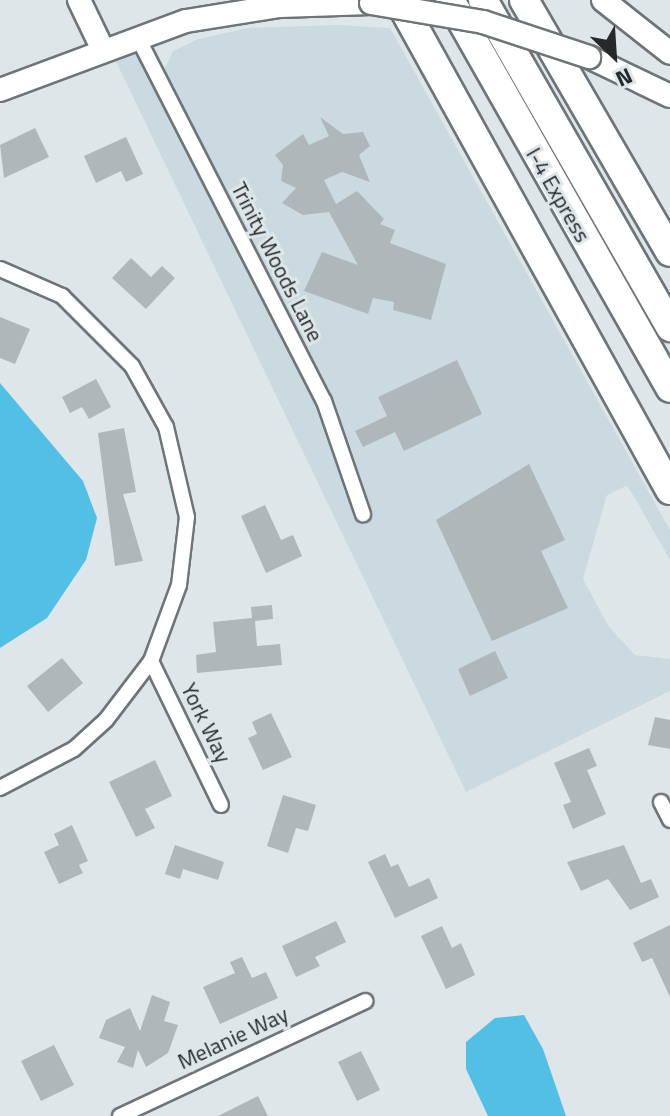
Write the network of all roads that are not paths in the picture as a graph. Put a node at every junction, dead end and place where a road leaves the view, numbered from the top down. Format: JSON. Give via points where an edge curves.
{"nodes":[{"id":1,"x":79,"y":0,"type":"edge"},
{"id":2,"x":450,"y":0,"type":"edge"},
{"id":3,"x":483,"y":0,"type":"edge"},
{"id":4,"x":524,"y":0,"type":"edge"},
{"id":5,"x":603,"y":0,"type":"edge"},
{"id":6,"x":385,"y":2,"type":"edge"},
{"id":7,"x":137,"y":36,"type":"junction"},
{"id":8,"x":102,"y":48,"type":"junction"},
{"id":9,"x":670,"y":53,"type":"edge"},
{"id":10,"x":0,"y":90,"type":"edge"},
{"id":11,"x":670,"y":96,"type":"edge"},
{"id":12,"x":670,"y":252,"type":"edge"},
{"id":13,"x":0,"y":269,"type":"edge"},
{"id":14,"x":670,"y":327,"type":"edge"},
{"id":15,"x":670,"y":388,"type":"edge"},
{"id":16,"x":670,"y":490,"type":"edge"},
{"id":17,"x":363,"y":514,"type":"dead end"},
{"id":18,"x":151,"y":661,"type":"junction"},
{"id":19,"x":0,"y":788,"type":"edge"},
{"id":20,"x":661,"y":802,"type":"dead end"},
{"id":21,"x":221,"y":805,"type":"dead end"},
{"id":22,"x":670,"y":820,"type":"edge"},
{"id":23,"x":365,"y":1001,"type":"dead end"},
{"id":24,"x":130,"y":1114,"type":"edge"}],
"edges":[{"from":1,"to":8,"type":"main road"},
{"from":2,"to":15,"type":"highway","name":"I-4 Express"},
{"from":3,"to":14,"type":"highway","name":"I-4 Express"},
{"from":4,"to":12,"type":"highway"},
{"from":5,"to":9,"type":"main road"},
{"from":6,"to":7,"type":"main road","via":[[232,12]]},
{"from":6,"to":11,"type":"main road","bridge":true,"via":[[483,22],[589,57]]},
{"from":6,"to":16,"type":"highway"},
{"from":7,"to":8,"type":"main road"},
{"from":7,"to":17,"type":"street","name":"Trinity Woods Lane","via":[[324,401]]},
{"from":8,"to":10,"type":"main road"},
{"from":13,"to":18,"type":"street","via":[[62,296],[97,328],[132,366],[166,427],[180,473],[186,549],[169,622]]},
{"from":18,"to":19,"type":"street","via":[[106,720],[74,749]]},
{"from":18,"to":21,"type":"street","name":"York Way"},
{"from":20,"to":22,"type":"street"},
{"from":23,"to":24,"type":"street","name":"Melanie Way"}]}
